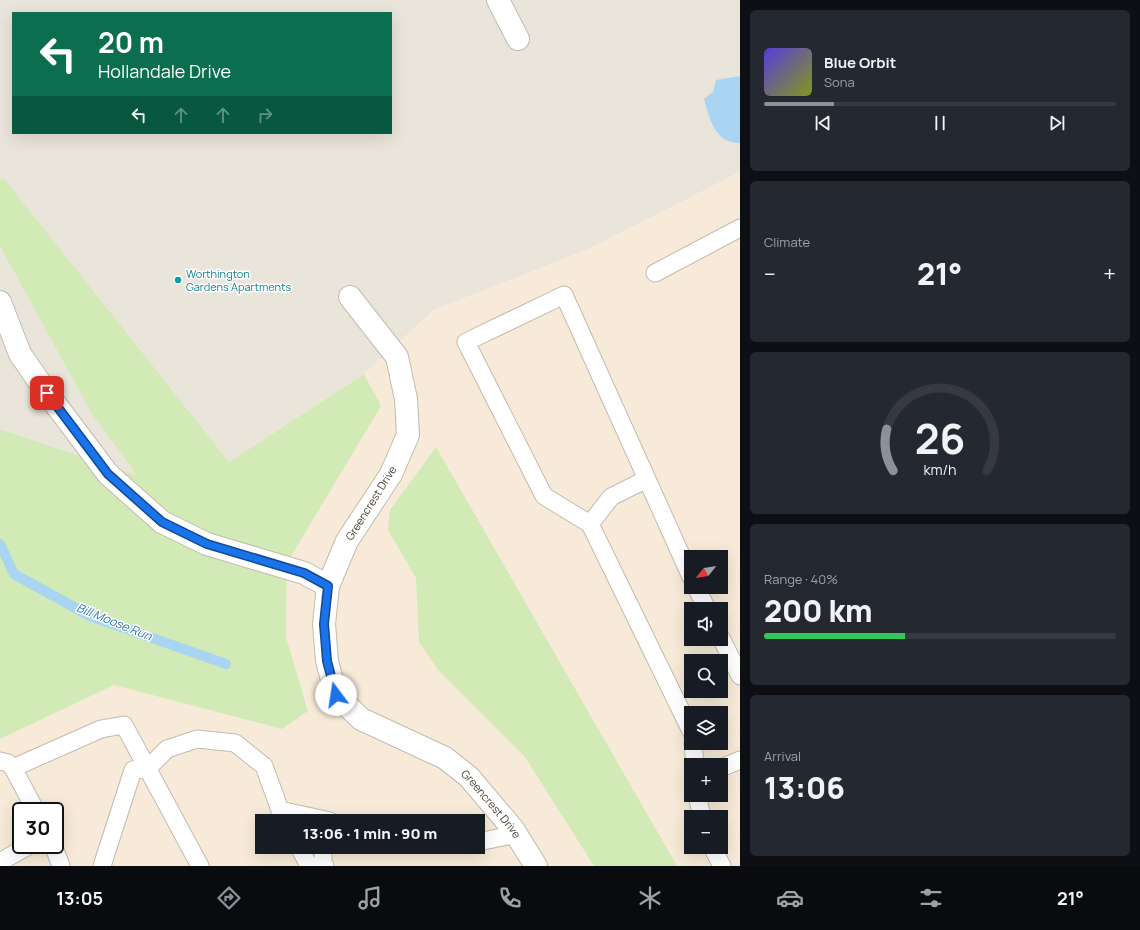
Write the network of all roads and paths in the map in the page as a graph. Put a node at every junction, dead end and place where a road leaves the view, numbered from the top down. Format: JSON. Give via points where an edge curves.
{"nodes":[{"id":1,"x":498,"y":0,"type":"edge"},
{"id":2,"x":518,"y":39,"type":"dead end"},
{"id":3,"x":740,"y":228,"type":"edge"},
{"id":4,"x":655,"y":273,"type":"dead end"},
{"id":5,"x":350,"y":297,"type":"dead end"},
{"id":6,"x":0,"y":302,"type":"edge"},
{"id":7,"x":647,"y":479,"type":"junction"},
{"id":8,"x":590,"y":524,"type":"junction"},
{"id":9,"x":684,"y":561,"type":"edge"},
{"id":10,"x":328,"y":586,"type":"junction"},
{"id":11,"x":725,"y":646,"type":"edge"},
{"id":12,"x":740,"y":676,"type":"edge"},
{"id":13,"x":684,"y":717,"type":"edge"},
{"id":14,"x":740,"y":760,"type":"edge"},
{"id":15,"x":6,"y":764,"type":"edge"},
{"id":16,"x":728,"y":765,"type":"edge"},
{"id":17,"x":148,"y":768,"type":"junction"},
{"id":18,"x":30,"y":802,"type":"edge"},
{"id":19,"x":282,"y":814,"type":"edge"},
{"id":20,"x":517,"y":834,"type":"junction"},
{"id":21,"x":485,"y":841,"type":"edge"},
{"id":22,"x":13,"y":854,"type":"edge"},
{"id":23,"x":56,"y":854,"type":"edge"},
{"id":24,"x":303,"y":854,"type":"edge"},
{"id":25,"x":323,"y":854,"type":"edge"},
{"id":26,"x":716,"y":854,"type":"edge"},
{"id":27,"x":4,"y":859,"type":"edge"},
{"id":28,"x":61,"y":866,"type":"edge"},
{"id":29,"x":102,"y":866,"type":"edge"},
{"id":30,"x":200,"y":866,"type":"edge"},
{"id":31,"x":309,"y":866,"type":"edge"},
{"id":32,"x":325,"y":866,"type":"edge"},
{"id":33,"x":536,"y":866,"type":"edge"},
{"id":34,"x":722,"y":866,"type":"edge"}],
"edges":[{"from":1,"to":2,"type":"street"},
{"from":3,"to":4,"type":"lane"},
{"from":5,"to":10,"type":"street","name":"Greencrest Drive","via":[[397,357],[406,399],[408,435],[391,474],[347,541]]},
{"from":6,"to":10,"type":"street","via":[[20,354],[47,393],[108,474],[162,522],[207,544],[304,573]]},
{"from":7,"to":8,"type":"lane","via":[[611,497]]},
{"from":7,"to":8,"type":"lane","via":[[564,295],[466,342],[544,496]]},
{"from":7,"to":9,"type":"lane"},
{"from":8,"to":13,"type":"lane"},
{"from":10,"to":20,"type":"street","name":"Greencrest Drive","via":[[324,624],[327,661],[336,695],[361,719],[445,758],[469,777]]},
{"from":11,"to":12,"type":"lane"},
{"from":14,"to":16,"type":"lane"},
{"from":15,"to":17,"type":"lane","via":[[101,729],[124,725]]},
{"from":15,"to":18,"type":"lane"},
{"from":17,"to":19,"type":"lane","via":[[167,749],[197,739],[235,743],[264,766]]},
{"from":17,"to":29,"type":"lane","via":[[133,770]]},
{"from":17,"to":30,"type":"lane"},
{"from":20,"to":21,"type":"lane"},
{"from":20,"to":33,"type":"street","name":"Greencrest Drive"},
{"from":22,"to":27,"type":"lane"},
{"from":23,"to":28,"type":"lane"},
{"from":24,"to":31,"type":"lane"},
{"from":25,"to":32,"type":"lane"},
{"from":26,"to":34,"type":"lane"}]}
